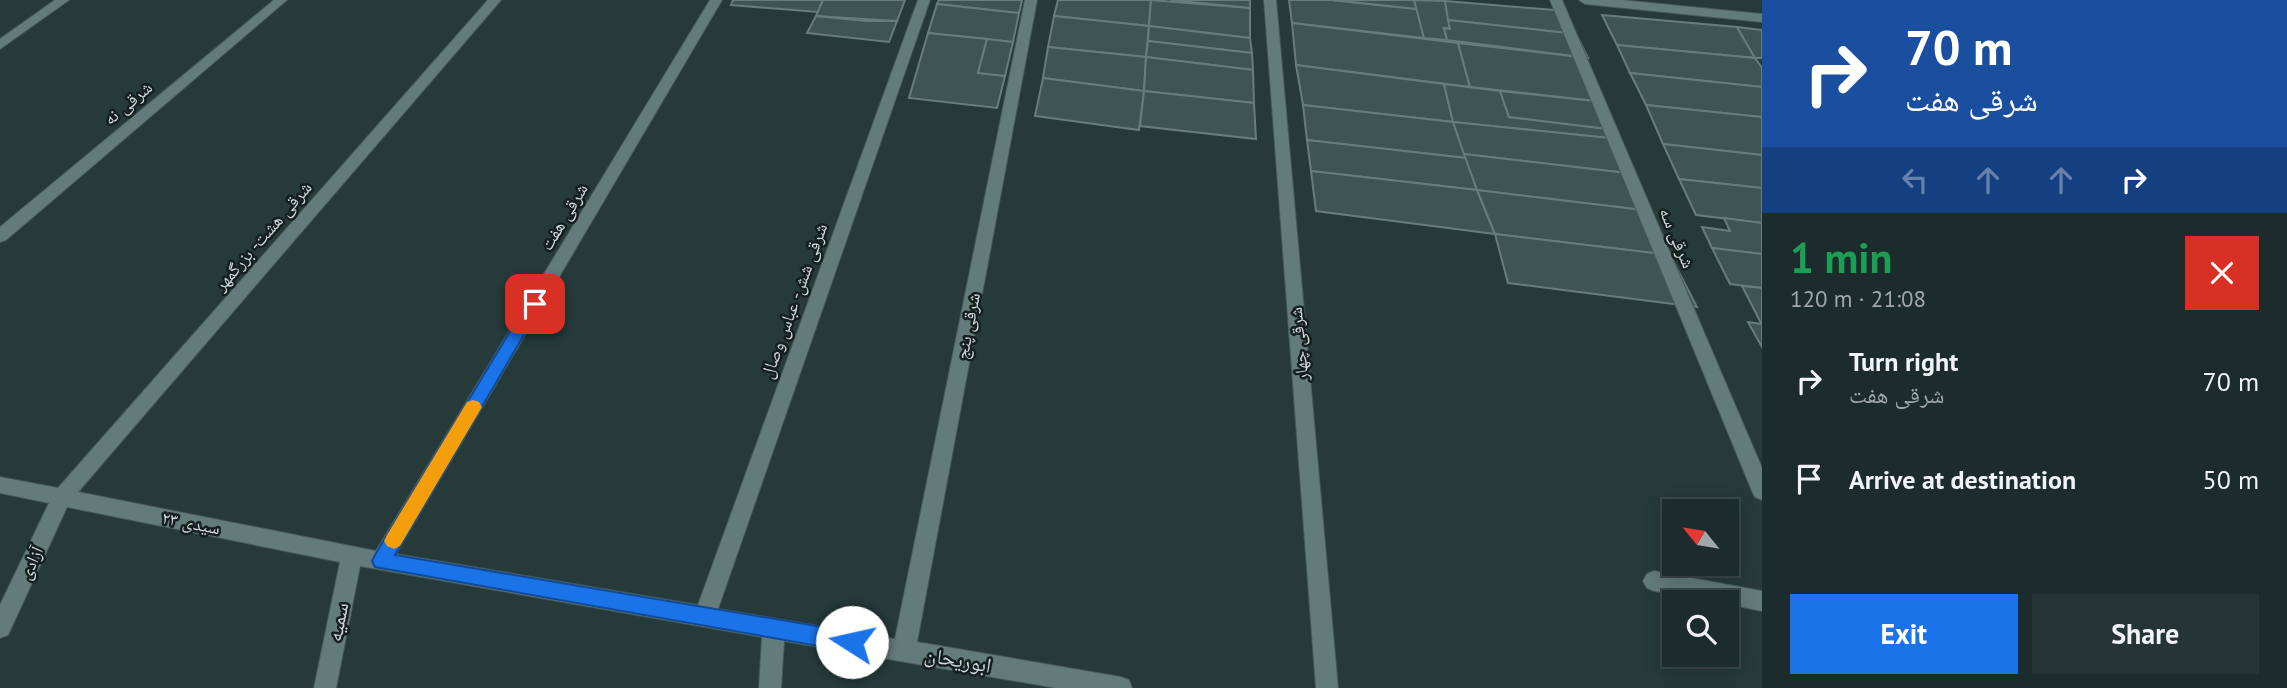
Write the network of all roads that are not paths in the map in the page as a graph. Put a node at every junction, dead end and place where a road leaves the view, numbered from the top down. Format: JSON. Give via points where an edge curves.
{"nodes":[{"id":1,"x":63,"y":0,"type":"edge"},
{"id":2,"x":281,"y":0,"type":"edge"},
{"id":3,"x":495,"y":0,"type":"edge"},
{"id":4,"x":716,"y":0,"type":"edge"},
{"id":5,"x":924,"y":0,"type":"edge"},
{"id":6,"x":1031,"y":0,"type":"edge"},
{"id":7,"x":1270,"y":0,"type":"edge"},
{"id":8,"x":1556,"y":0,"type":"edge"},
{"id":9,"x":1585,"y":0,"type":"edge"},
{"id":10,"x":1762,"y":18,"type":"edge"},
{"id":11,"x":0,"y":45,"type":"edge"},
{"id":12,"x":0,"y":236,"type":"edge"},
{"id":13,"x":0,"y":485,"type":"edge"},
{"id":14,"x":1762,"y":491,"type":"edge"},
{"id":15,"x":61,"y":498,"type":"junction"},
{"id":16,"x":352,"y":555,"type":"junction"},
{"id":17,"x":381,"y":561,"type":"junction"},
{"id":18,"x":1654,"y":581,"type":"dead end"},
{"id":19,"x":1762,"y":601,"type":"edge"},
{"id":20,"x":704,"y":617,"type":"junction"},
{"id":21,"x":0,"y":628,"type":"edge"},
{"id":22,"x":774,"y":628,"type":"junction"},
{"id":23,"x":904,"y":651,"type":"junction"},
{"id":24,"x":325,"y":688,"type":"edge"},
{"id":25,"x":770,"y":688,"type":"edge"},
{"id":26,"x":1121,"y":688,"type":"edge"},
{"id":27,"x":1327,"y":688,"type":"edge"}],
"edges":[{"from":1,"to":11,"type":"street"},
{"from":2,"to":12,"type":"street","name":"شرقی نه"},
{"from":3,"to":15,"type":"street","name":"شرقی هشت- بزرگمهر"},
{"from":4,"to":17,"type":"street","name":"شرقی هفت"},
{"from":5,"to":20,"type":"street","name":"شرقی شش- عباس وصال"},
{"from":6,"to":23,"type":"street","name":"شرقی پنج"},
{"from":7,"to":27,"type":"street","name":"شرقی چهار"},
{"from":8,"to":14,"type":"street","name":"شرقی سه"},
{"from":9,"to":10,"type":"street"},
{"from":13,"to":15,"type":"street","name":"سیدی ۲۳"},
{"from":15,"to":16,"type":"street","name":"سیدی ۲۳"},
{"from":15,"to":21,"type":"street","name":"آزادی"},
{"from":16,"to":17,"type":"street","name":"سیدی ۲۳"},
{"from":16,"to":24,"type":"street","name":"سمیه"},
{"from":17,"to":20,"type":"street","name":"ابوریحان"},
{"from":18,"to":19,"type":"street"},
{"from":20,"to":22,"type":"street","name":"ابوریحان"},
{"from":22,"to":23,"type":"street","name":"ابوریحان"},
{"from":22,"to":25,"type":"street"},
{"from":23,"to":26,"type":"street","name":"ابوریحان"}]}
